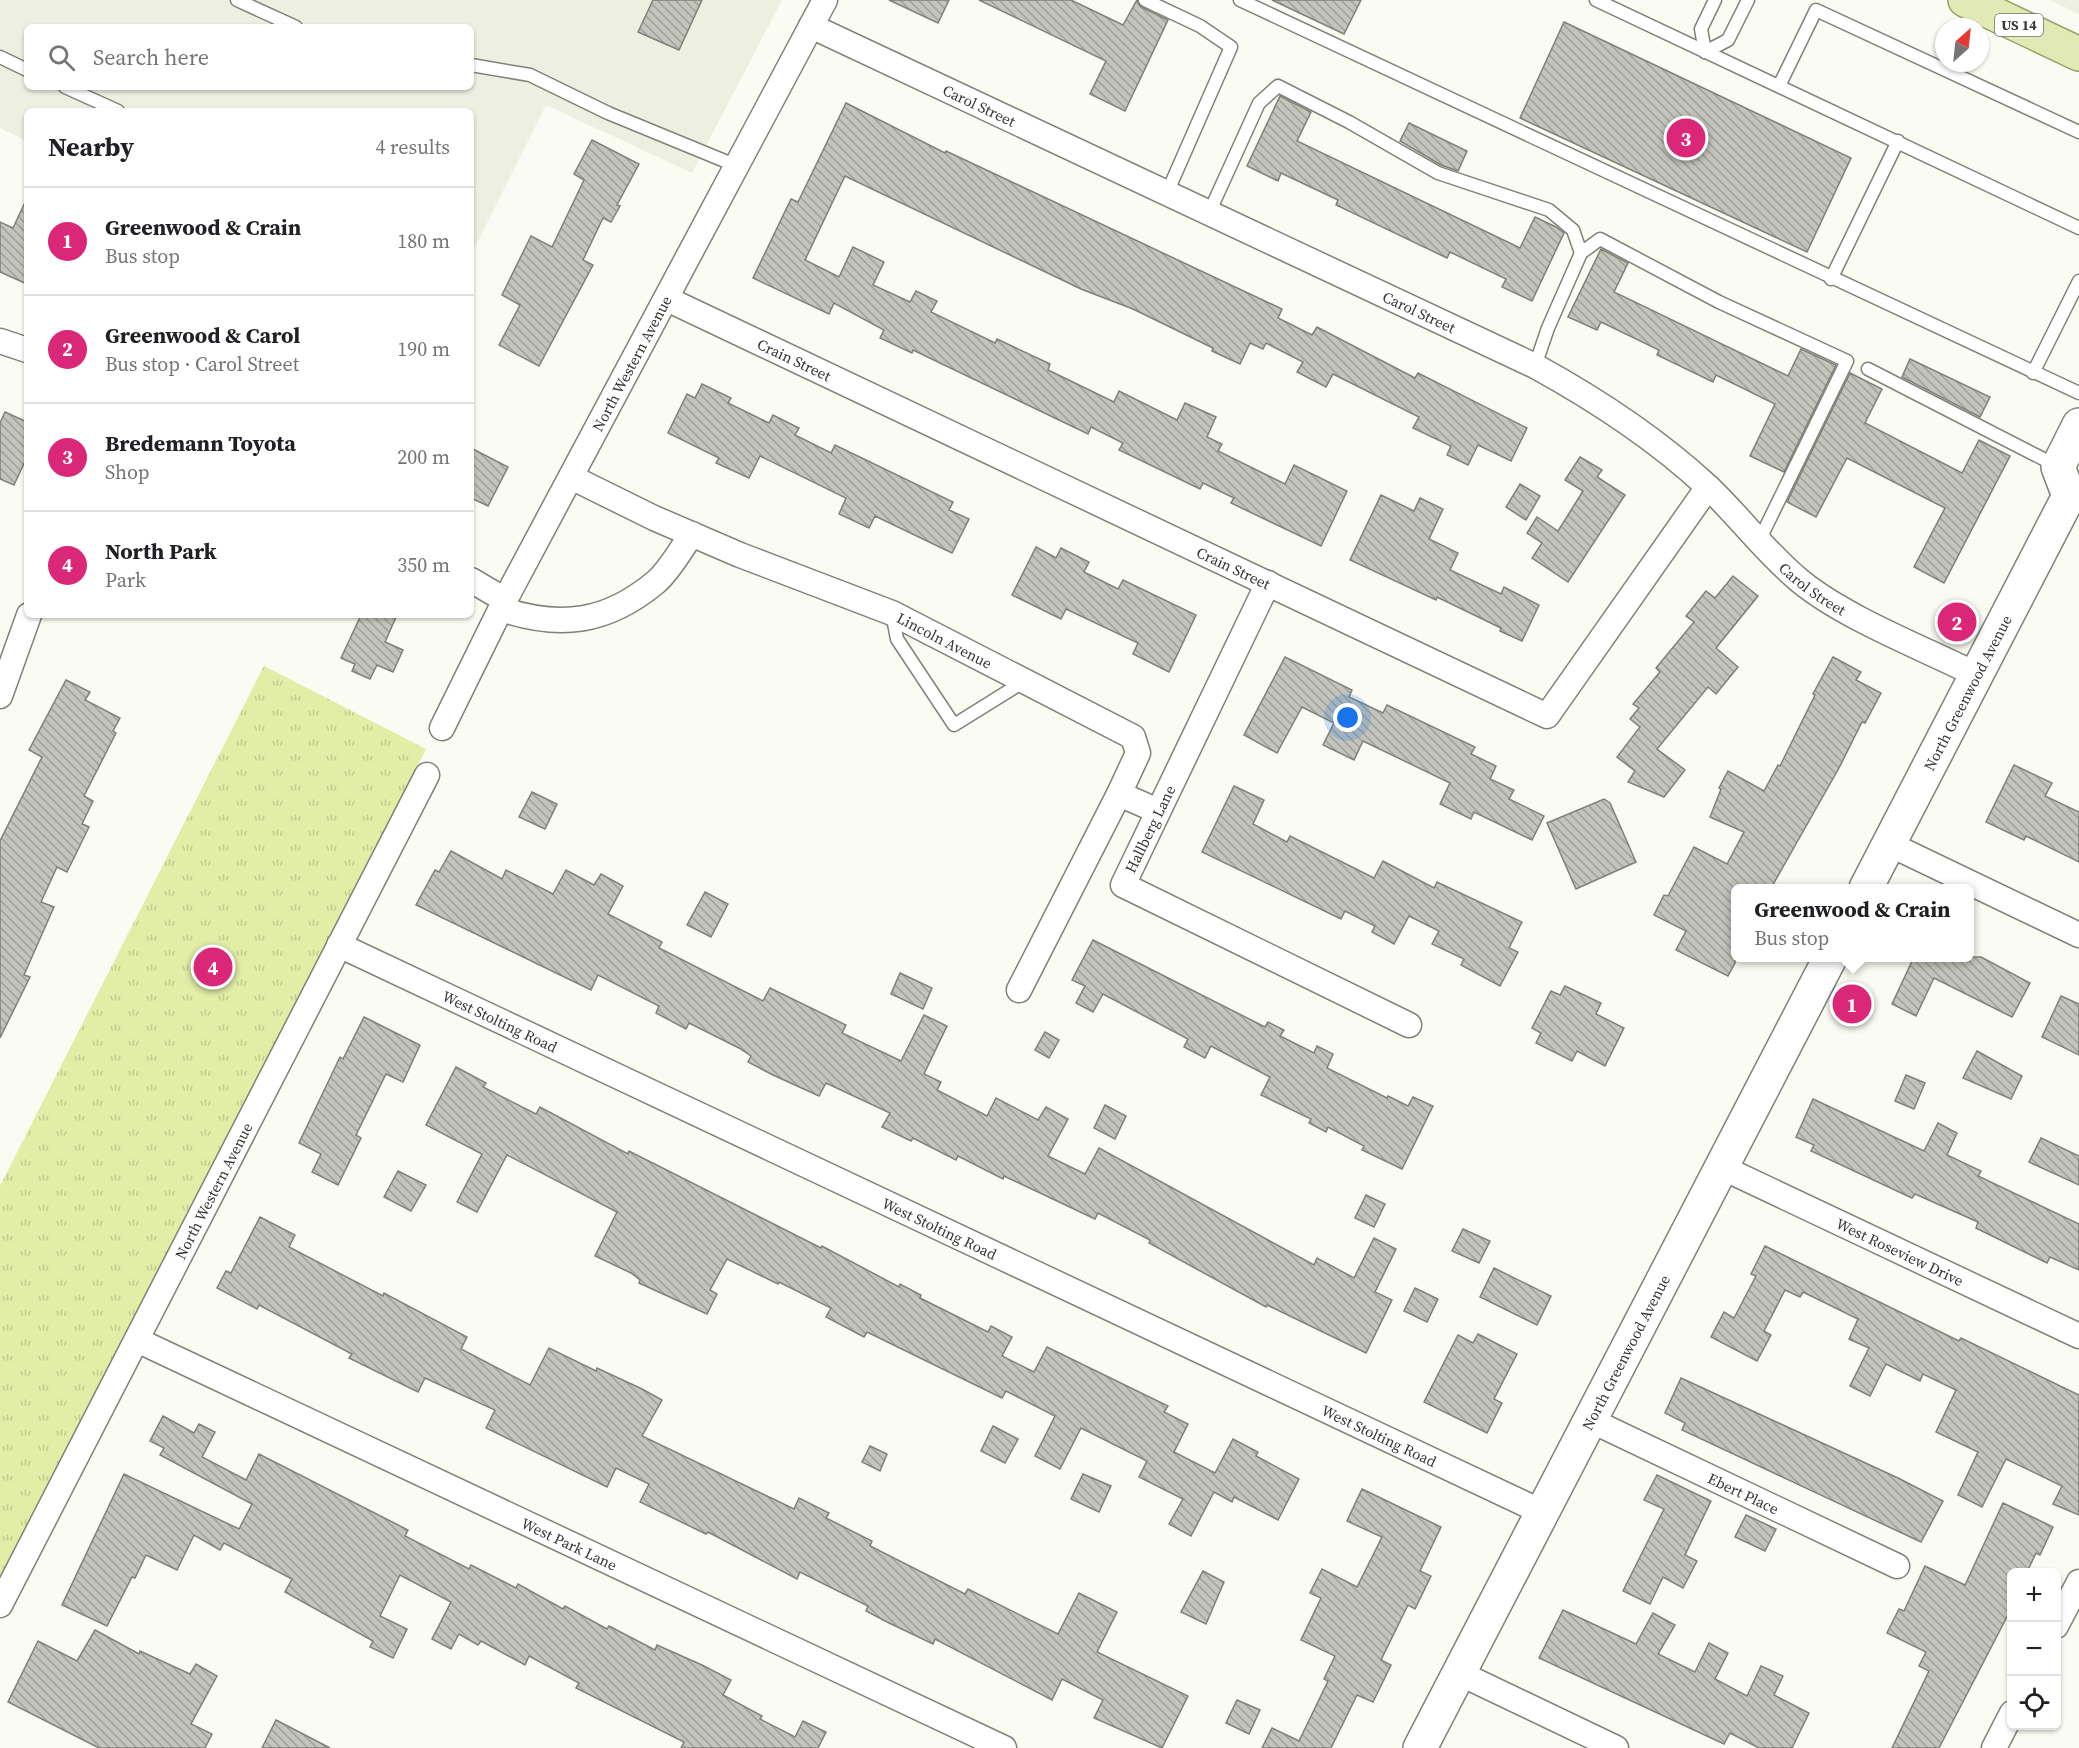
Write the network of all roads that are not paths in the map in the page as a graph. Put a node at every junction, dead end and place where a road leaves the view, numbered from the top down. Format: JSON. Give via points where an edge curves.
{"nodes":[{"id":1,"x":237,"y":0,"type":"edge"},
{"id":2,"x":825,"y":0,"type":"edge"},
{"id":3,"x":1145,"y":0,"type":"edge"},
{"id":4,"x":1240,"y":0,"type":"edge"},
{"id":5,"x":1596,"y":0,"type":"edge"},
{"id":6,"x":1715,"y":0,"type":"edge"},
{"id":7,"x":1748,"y":0,"type":"edge"},
{"id":8,"x":1965,"y":0,"type":"edge"},
{"id":9,"x":289,"y":24,"type":"edge"},
{"id":10,"x":811,"y":26,"type":"junction"},
{"id":11,"x":1705,"y":52,"type":"junction"},
{"id":12,"x":2079,"y":54,"type":"edge"},
{"id":13,"x":0,"y":57,"type":"edge"},
{"id":14,"x":474,"y":66,"type":"edge"},
{"id":15,"x":24,"y":69,"type":"edge"},
{"id":16,"x":1780,"y":84,"type":"junction"},
{"id":17,"x":72,"y":90,"type":"edge"},
{"id":18,"x":111,"y":108,"type":"edge"},
{"id":19,"x":2079,"y":132,"type":"edge"},
{"id":20,"x":1898,"y":141,"type":"junction"},
{"id":21,"x":737,"y":166,"type":"junction"},
{"id":22,"x":1167,"y":193,"type":"junction"},
{"id":23,"x":1209,"y":213,"type":"junction"},
{"id":24,"x":2079,"y":228,"type":"edge"},
{"id":25,"x":1581,"y":253,"type":"junction"},
{"id":26,"x":1831,"y":279,"type":"junction"},
{"id":27,"x":2079,"y":281,"type":"edge"},
{"id":28,"x":667,"y":299,"type":"junction"},
{"id":29,"x":0,"y":341,"type":"edge"},
{"id":30,"x":24,"y":349,"type":"edge"},
{"id":31,"x":1535,"y":366,"type":"junction"},
{"id":32,"x":1868,"y":369,"type":"dead end"},
{"id":33,"x":2033,"y":373,"type":"junction"},
{"id":34,"x":2079,"y":393,"type":"edge"},
{"id":35,"x":2079,"y":425,"type":"edge"},
{"id":36,"x":571,"y":477,"type":"junction"},
{"id":37,"x":1708,"y":487,"type":"junction"},
{"id":38,"x":2071,"y":489,"type":"edge"},
{"id":39,"x":692,"y":534,"type":"junction"},
{"id":40,"x":1758,"y":543,"type":"junction"},
{"id":41,"x":474,"y":582,"type":"edge"},
{"id":42,"x":1268,"y":583,"type":"junction"},
{"id":43,"x":503,"y":604,"type":"junction"},
{"id":44,"x":892,"y":613,"type":"junction"},
{"id":45,"x":28,"y":618,"type":"edge"},
{"id":46,"x":1977,"y":675,"type":"junction"},
{"id":47,"x":1023,"y":682,"type":"junction"},
{"id":48,"x":0,"y":696,"type":"edge"},
{"id":49,"x":442,"y":728,"type":"dead end"},
{"id":50,"x":427,"y":775,"type":"dead end"},
{"id":51,"x":1119,"y":795,"type":"junction"},
{"id":52,"x":1158,"y":811,"type":"junction"},
{"id":53,"x":1889,"y":844,"type":"junction"},
{"id":54,"x":1868,"y":884,"type":"edge"},
{"id":55,"x":1973,"y":884,"type":"edge"},
{"id":56,"x":1974,"y":885,"type":"edge"},
{"id":57,"x":2079,"y":935,"type":"edge"},
{"id":58,"x":339,"y":945,"type":"junction"},
{"id":59,"x":1827,"y":962,"type":"edge"},
{"id":60,"x":1019,"y":990,"type":"dead end"},
{"id":61,"x":1409,"y":1025,"type":"dead end"},
{"id":62,"x":1721,"y":1167,"type":"junction"},
{"id":63,"x":2079,"y":1336,"type":"edge"},
{"id":64,"x":137,"y":1340,"type":"junction"},
{"id":65,"x":1590,"y":1420,"type":"junction"},
{"id":66,"x":1542,"y":1512,"type":"junction"},
{"id":67,"x":1897,"y":1566,"type":"dead end"},
{"id":68,"x":2079,"y":1582,"type":"edge"},
{"id":69,"x":0,"y":1605,"type":"edge"},
{"id":70,"x":2058,"y":1622,"type":"edge"},
{"id":71,"x":1459,"y":1673,"type":"junction"},
{"id":72,"x":2007,"y":1723,"type":"edge"},
{"id":73,"x":1004,"y":1748,"type":"edge"},
{"id":74,"x":1420,"y":1748,"type":"edge"},
{"id":75,"x":1616,"y":1748,"type":"edge"},
{"id":76,"x":1994,"y":1748,"type":"edge"}],
"edges":[{"from":1,"to":9,"type":"lane"},
{"from":2,"to":10,"type":"street","name":"North Western Avenue"},
{"from":3,"to":22,"type":"lane","via":[[1200,26],[1231,47]]},
{"from":4,"to":26,"type":"lane"},
{"from":5,"to":11,"type":"lane"},
{"from":6,"to":11,"type":"lane","via":[[1701,29]]},
{"from":7,"to":11,"type":"lane","via":[[1728,40]]},
{"from":8,"to":12,"type":"main road","number":"US 14"},
{"from":10,"to":21,"type":"street","name":"North Western Avenue"},
{"from":10,"to":22,"type":"street","name":"Carol Street"},
{"from":11,"to":16,"type":"lane"},
{"from":13,"to":15,"type":"lane"},
{"from":14,"to":21,"type":"lane","via":[[530,75],[608,113]]},
{"from":16,"to":19,"type":"lane","via":[[1816,10]]},
{"from":16,"to":20,"type":"lane"},
{"from":17,"to":18,"type":"lane"},
{"from":20,"to":24,"type":"lane"},
{"from":20,"to":26,"type":"lane"},
{"from":21,"to":28,"type":"street","name":"North Western Avenue"},
{"from":22,"to":23,"type":"street","name":"Carol Street"},
{"from":23,"to":25,"type":"lane","via":[[1259,103],[1278,86],[1438,173],[1549,210],[1573,230]]},
{"from":23,"to":31,"type":"street","name":"Carol Street"},
{"from":25,"to":31,"type":"lane"},
{"from":25,"to":40,"type":"lane","via":[[1600,238],[1719,302],[1846,361]]},
{"from":26,"to":33,"type":"lane"},
{"from":27,"to":33,"type":"lane"},
{"from":28,"to":36,"type":"street","name":"North Western Avenue"},
{"from":28,"to":42,"type":"street","name":"Crain Street"},
{"from":29,"to":30,"type":"street"},
{"from":31,"to":37,"type":"street","name":"Carol Street","via":[[1620,416]]},
{"from":32,"to":38,"type":"lane"},
{"from":33,"to":34,"type":"lane"},
{"from":35,"to":38,"type":"main road","name":"North Greenwood Avenue"},
{"from":36,"to":39,"type":"street","name":"Lincoln Avenue"},
{"from":36,"to":43,"type":"street","name":"North Western Avenue"},
{"from":37,"to":40,"type":"street","name":"Carol Street"},
{"from":37,"to":42,"type":"street","name":"Crain Street","via":[[1547,716]]},
{"from":38,"to":46,"type":"main road","name":"North Greenwood Avenue"},
{"from":39,"to":43,"type":"street","via":[[657,581],[618,606],[585,619],[556,622]]},
{"from":39,"to":44,"type":"street","name":"Lincoln Avenue"},
{"from":40,"to":46,"type":"street","name":"Carol Street","via":[[1801,582],[1834,605]]},
{"from":41,"to":43,"type":"street"},
{"from":42,"to":52,"type":"street","name":"Hallberg Lane"},
{"from":43,"to":49,"type":"street","name":"North Western Avenue"},
{"from":44,"to":47,"type":"street","name":"Lincoln Avenue"},
{"from":44,"to":47,"type":"lane","via":[[897,639],[954,725]]},
{"from":45,"to":48,"type":"street"},
{"from":46,"to":53,"type":"main road","name":"North Greenwood Avenue"},
{"from":47,"to":51,"type":"street","name":"Lincoln Avenue","via":[[1132,737],[1138,753]]},
{"from":50,"to":58,"type":"street","name":"North Western Avenue"},
{"from":51,"to":52,"type":"street"},
{"from":51,"to":60,"type":"street","name":"Lincoln Avenue"},
{"from":52,"to":61,"type":"street","name":"Hallberg Lane","via":[[1123,885]]},
{"from":53,"to":54,"type":"main road","name":"North Greenwood Avenue"},
{"from":53,"to":55,"type":"street"},
{"from":56,"to":57,"type":"street"},
{"from":58,"to":64,"type":"street","name":"North Western Avenue"},
{"from":58,"to":66,"type":"street","name":"West Stolting Road"},
{"from":59,"to":62,"type":"main road","name":"North Greenwood Avenue"},
{"from":62,"to":63,"type":"street","name":"West Roseview Drive"},
{"from":62,"to":65,"type":"main road","name":"North Greenwood Avenue"},
{"from":64,"to":69,"type":"street","name":"North Western Avenue"},
{"from":64,"to":73,"type":"street","name":"West Park Lane"},
{"from":65,"to":66,"type":"main road","name":"North Greenwood Avenue"},
{"from":65,"to":67,"type":"street","name":"Ebert Place"},
{"from":66,"to":71,"type":"main road","name":"North Greenwood Avenue"},
{"from":68,"to":70,"type":"street"},
{"from":71,"to":74,"type":"main road","name":"North Greenwood Avenue"},
{"from":71,"to":75,"type":"street"},
{"from":72,"to":76,"type":"street"}]}
